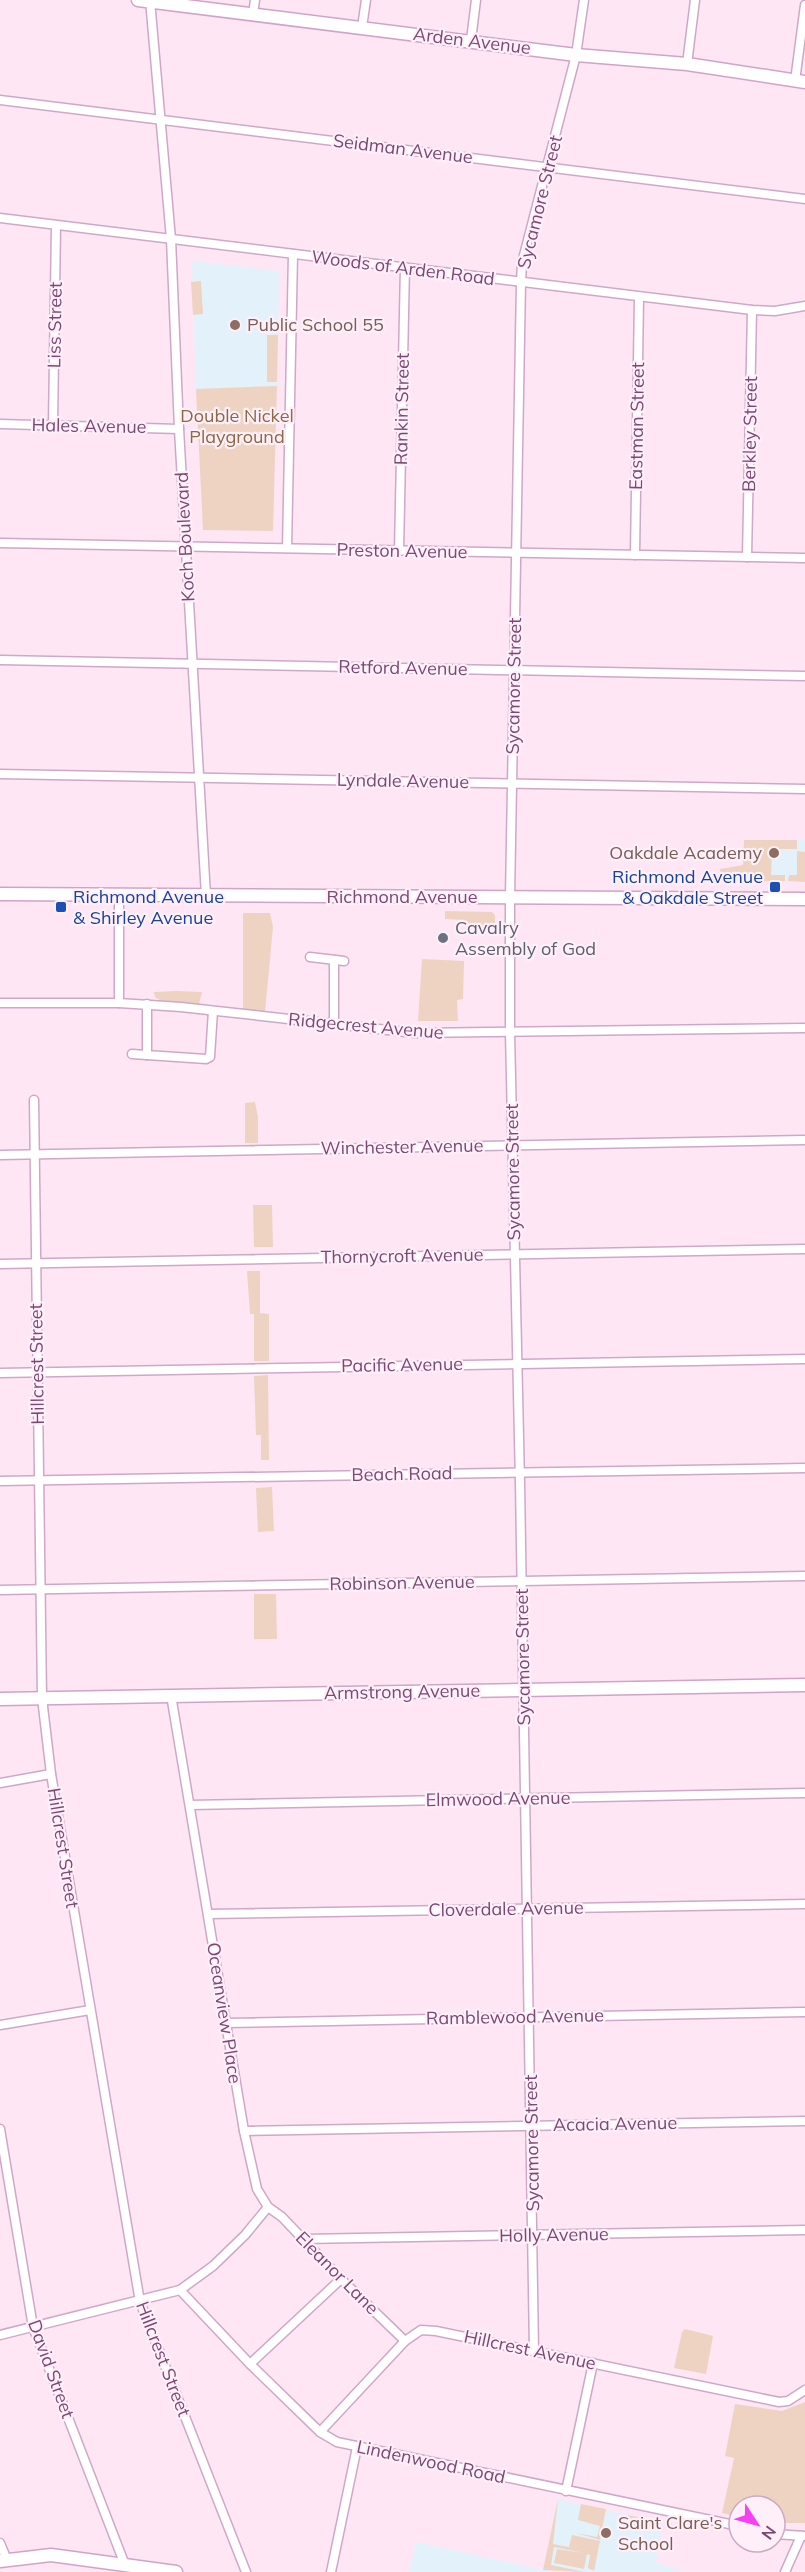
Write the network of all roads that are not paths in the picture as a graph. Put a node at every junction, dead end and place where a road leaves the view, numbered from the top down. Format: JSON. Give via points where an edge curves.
{"nodes":[{"id":1,"x":146,"y":0,"type":"edge"},
{"id":2,"x":255,"y":0,"type":"edge"},
{"id":3,"x":366,"y":0,"type":"edge"},
{"id":4,"x":476,"y":0,"type":"edge"},
{"id":5,"x":584,"y":0,"type":"edge"},
{"id":6,"x":695,"y":0,"type":"edge"},
{"id":7,"x":805,"y":5,"type":"edge"},
{"id":8,"x":253,"y":14,"type":"junction"},
{"id":9,"x":362,"y":27,"type":"junction"},
{"id":10,"x":471,"y":40,"type":"junction"},
{"id":11,"x":576,"y":55,"type":"junction"},
{"id":12,"x":687,"y":64,"type":"junction"},
{"id":13,"x":800,"y":81,"type":"edge"},
{"id":14,"x":0,"y":100,"type":"edge"},
{"id":15,"x":160,"y":119,"type":"junction"},
{"id":16,"x":548,"y":167,"type":"junction"},
{"id":17,"x":805,"y":199,"type":"edge"},
{"id":18,"x":0,"y":219,"type":"edge"},
{"id":19,"x":56,"y":226,"type":"junction"},
{"id":20,"x":171,"y":239,"type":"junction"},
{"id":21,"x":293,"y":255,"type":"junction"},
{"id":22,"x":405,"y":267,"type":"junction"},
{"id":23,"x":521,"y":282,"type":"junction"},
{"id":24,"x":639,"y":297,"type":"junction"},
{"id":25,"x":805,"y":306,"type":"edge"},
{"id":26,"x":752,"y":310,"type":"junction"},
{"id":27,"x":0,"y":424,"type":"edge"},
{"id":28,"x":53,"y":425,"type":"junction"},
{"id":29,"x":179,"y":429,"type":"junction"},
{"id":30,"x":0,"y":543,"type":"edge"},
{"id":31,"x":186,"y":546,"type":"junction"},
{"id":32,"x":287,"y":548,"type":"junction"},
{"id":33,"x":399,"y":550,"type":"junction"},
{"id":34,"x":516,"y":553,"type":"junction"},
{"id":35,"x":635,"y":555,"type":"junction"},
{"id":36,"x":747,"y":557,"type":"junction"},
{"id":37,"x":805,"y":558,"type":"edge"},
{"id":38,"x":0,"y":660,"type":"edge"},
{"id":39,"x":192,"y":664,"type":"junction"},
{"id":40,"x":514,"y":670,"type":"junction"},
{"id":41,"x":805,"y":676,"type":"edge"},
{"id":42,"x":0,"y":774,"type":"edge"},
{"id":43,"x":199,"y":777,"type":"junction"},
{"id":44,"x":512,"y":783,"type":"junction"},
{"id":45,"x":805,"y":789,"type":"edge"},
{"id":46,"x":0,"y":894,"type":"edge"},
{"id":47,"x":119,"y":895,"type":"junction"},
{"id":48,"x":206,"y":896,"type":"junction"},
{"id":49,"x":510,"y":897,"type":"junction"},
{"id":50,"x":805,"y":899,"type":"edge"},
{"id":51,"x":310,"y":957,"type":"dead end"},
{"id":52,"x":334,"y":960,"type":"junction"},
{"id":53,"x":344,"y":961,"type":"dead end"},
{"id":54,"x":0,"y":1003,"type":"edge"},
{"id":55,"x":119,"y":1003,"type":"junction"},
{"id":56,"x":147,"y":1005,"type":"junction"},
{"id":57,"x":213,"y":1011,"type":"junction"},
{"id":58,"x":334,"y":1024,"type":"junction"},
{"id":59,"x":805,"y":1028,"type":"edge"},
{"id":60,"x":510,"y":1032,"type":"junction"},
{"id":61,"x":132,"y":1054,"type":"dead end"},
{"id":62,"x":147,"y":1055,"type":"junction"},
{"id":63,"x":34,"y":1100,"type":"dead end"},
{"id":64,"x":805,"y":1140,"type":"edge"},
{"id":65,"x":513,"y":1145,"type":"junction"},
{"id":66,"x":33,"y":1154,"type":"junction"},
{"id":67,"x":0,"y":1155,"type":"edge"},
{"id":68,"x":805,"y":1249,"type":"edge"},
{"id":69,"x":514,"y":1254,"type":"junction"},
{"id":70,"x":35,"y":1263,"type":"junction"},
{"id":71,"x":0,"y":1264,"type":"edge"},
{"id":72,"x":805,"y":1359,"type":"edge"},
{"id":73,"x":518,"y":1363,"type":"junction"},
{"id":74,"x":37,"y":1372,"type":"junction"},
{"id":75,"x":0,"y":1373,"type":"edge"},
{"id":76,"x":805,"y":1468,"type":"edge"},
{"id":77,"x":520,"y":1472,"type":"junction"},
{"id":78,"x":0,"y":1481,"type":"edge"},
{"id":79,"x":38,"y":1481,"type":"junction"},
{"id":80,"x":805,"y":1576,"type":"edge"},
{"id":81,"x":522,"y":1581,"type":"junction"},
{"id":82,"x":40,"y":1589,"type":"junction"},
{"id":83,"x":0,"y":1590,"type":"edge"},
{"id":84,"x":805,"y":1685,"type":"edge"},
{"id":85,"x":524,"y":1690,"type":"junction"},
{"id":86,"x":171,"y":1695,"type":"junction"},
{"id":87,"x":42,"y":1698,"type":"junction"},
{"id":88,"x":0,"y":1699,"type":"edge"},
{"id":89,"x":51,"y":1774,"type":"junction"},
{"id":90,"x":0,"y":1783,"type":"edge"},
{"id":91,"x":805,"y":1793,"type":"edge"},
{"id":92,"x":525,"y":1799,"type":"junction"},
{"id":93,"x":190,"y":1805,"type":"junction"},
{"id":94,"x":805,"y":1904,"type":"edge"},
{"id":95,"x":527,"y":1908,"type":"junction"},
{"id":96,"x":208,"y":1914,"type":"junction"},
{"id":97,"x":90,"y":2010,"type":"junction"},
{"id":98,"x":805,"y":2012,"type":"edge"},
{"id":99,"x":529,"y":2017,"type":"junction"},
{"id":100,"x":226,"y":2023,"type":"junction"},
{"id":101,"x":0,"y":2025,"type":"edge"},
{"id":102,"x":805,"y":2121,"type":"edge"},
{"id":103,"x":531,"y":2126,"type":"junction"},
{"id":104,"x":0,"y":2129,"type":"edge"},
{"id":105,"x":244,"y":2132,"type":"junction"},
{"id":106,"x":268,"y":2207,"type":"junction"},
{"id":107,"x":805,"y":2230,"type":"edge"},
{"id":108,"x":533,"y":2235,"type":"junction"},
{"id":109,"x":303,"y":2239,"type":"junction"},
{"id":110,"x":341,"y":2279,"type":"junction"},
{"id":111,"x":180,"y":2290,"type":"junction"},
{"id":112,"x":140,"y":2302,"type":"junction"},
{"id":113,"x":33,"y":2327,"type":"junction"},
{"id":114,"x":0,"y":2335,"type":"edge"},
{"id":115,"x":405,"y":2341,"type":"junction"},
{"id":116,"x":534,"y":2351,"type":"junction"},
{"id":117,"x":593,"y":2363,"type":"junction"},
{"id":118,"x":250,"y":2364,"type":"junction"},
{"id":119,"x":805,"y":2390,"type":"edge"},
{"id":120,"x":320,"y":2432,"type":"junction"},
{"id":121,"x":357,"y":2447,"type":"junction"},
{"id":122,"x":566,"y":2491,"type":"junction"},
{"id":123,"x":727,"y":2524,"type":"edge"},
{"id":124,"x":787,"y":2535,"type":"edge"},
{"id":125,"x":803,"y":2536,"type":"edge"},
{"id":126,"x":0,"y":2543,"type":"edge"},
{"id":127,"x":3,"y":2561,"type":"edge"},
{"id":128,"x":125,"y":2565,"type":"junction"},
{"id":129,"x":163,"y":2571,"type":"edge"},
{"id":130,"x":176,"y":2572,"type":"edge"},
{"id":131,"x":246,"y":2572,"type":"edge"},
{"id":132,"x":331,"y":2572,"type":"edge"},
{"id":133,"x":785,"y":2572,"type":"edge"}],
"edges":[{"from":1,"to":8,"type":"street","name":"Arden Avenue"},
{"from":1,"to":15,"type":"street","name":"Koch Boulevard"},
{"from":2,"to":8,"type":"street"},
{"from":3,"to":9,"type":"street"},
{"from":4,"to":10,"type":"street"},
{"from":5,"to":11,"type":"street","name":"Sycamore Street"},
{"from":6,"to":12,"type":"street"},
{"from":7,"to":13,"type":"street"},
{"from":8,"to":9,"type":"street","name":"Arden Avenue"},
{"from":9,"to":10,"type":"street","name":"Arden Avenue"},
{"from":10,"to":11,"type":"street","name":"Arden Avenue"},
{"from":11,"to":12,"type":"street","name":"Arden Avenue"},
{"from":11,"to":16,"type":"street","name":"Sycamore Street"},
{"from":12,"to":13,"type":"street","name":"Arden Avenue"},
{"from":14,"to":15,"type":"street","name":"Seidman Avenue"},
{"from":15,"to":16,"type":"street","name":"Seidman Avenue"},
{"from":15,"to":20,"type":"street","name":"Koch Boulevard"},
{"from":16,"to":17,"type":"street","name":"Seidman Avenue"},
{"from":16,"to":23,"type":"street","name":"Sycamore Street","via":[[522,262]]},
{"from":18,"to":19,"type":"street","name":"Woods of Arden Road"},
{"from":19,"to":20,"type":"street","name":"Woods of Arden Road"},
{"from":19,"to":28,"type":"street","name":"Liss Street"},
{"from":20,"to":21,"type":"street","name":"Woods of Arden Road"},
{"from":20,"to":29,"type":"street","name":"Koch Boulevard"},
{"from":21,"to":22,"type":"street","name":"Woods of Arden Road"},
{"from":21,"to":32,"type":"street"},
{"from":22,"to":23,"type":"street","name":"Woods of Arden Road"},
{"from":22,"to":33,"type":"street","name":"Rankin Street"},
{"from":23,"to":24,"type":"street","name":"Woods of Arden Road"},
{"from":23,"to":34,"type":"street","name":"Sycamore Street"},
{"from":24,"to":26,"type":"street","name":"Woods of Arden Road"},
{"from":24,"to":35,"type":"street","name":"Eastman Street"},
{"from":25,"to":26,"type":"street","name":"Woods of Arden Road"},
{"from":26,"to":36,"type":"street","name":"Berkley Street"},
{"from":27,"to":28,"type":"street","name":"Hales Avenue"},
{"from":28,"to":29,"type":"street","name":"Hales Avenue"},
{"from":29,"to":31,"type":"street","name":"Koch Boulevard"},
{"from":30,"to":31,"type":"street","name":"Preston Avenue"},
{"from":31,"to":32,"type":"street","name":"Preston Avenue"},
{"from":31,"to":39,"type":"street","name":"Koch Boulevard"},
{"from":32,"to":33,"type":"street","name":"Preston Avenue"},
{"from":33,"to":34,"type":"street","name":"Preston Avenue"},
{"from":34,"to":35,"type":"street","name":"Preston Avenue"},
{"from":34,"to":40,"type":"street","name":"Sycamore Street"},
{"from":35,"to":36,"type":"street","name":"Preston Avenue"},
{"from":36,"to":37,"type":"street","name":"Preston Avenue"},
{"from":38,"to":39,"type":"street","name":"Retford Avenue"},
{"from":39,"to":40,"type":"street","name":"Retford Avenue"},
{"from":39,"to":43,"type":"street","name":"Koch Boulevard"},
{"from":40,"to":41,"type":"street","name":"Retford Avenue"},
{"from":40,"to":44,"type":"street","name":"Sycamore Street"},
{"from":42,"to":43,"type":"street","name":"Lyndale Avenue"},
{"from":43,"to":44,"type":"street","name":"Lyndale Avenue"},
{"from":43,"to":48,"type":"street","name":"Koch Boulevard"},
{"from":44,"to":45,"type":"street","name":"Lyndale Avenue"},
{"from":44,"to":49,"type":"street","name":"Sycamore Street"},
{"from":46,"to":47,"type":"street","name":"Richmond Avenue"},
{"from":47,"to":48,"type":"street","name":"Richmond Avenue"},
{"from":47,"to":55,"type":"street"},
{"from":48,"to":49,"type":"street","name":"Richmond Avenue"},
{"from":49,"to":50,"type":"street","name":"Richmond Avenue"},
{"from":49,"to":60,"type":"street","name":"Sycamore Street"},
{"from":51,"to":52,"type":"street"},
{"from":52,"to":53,"type":"street"},
{"from":52,"to":58,"type":"street"},
{"from":54,"to":55,"type":"street","name":"Ridgecrest Avenue"},
{"from":55,"to":56,"type":"street","name":"Ridgecrest Avenue"},
{"from":56,"to":57,"type":"street","name":"Ridgecrest Avenue"},
{"from":56,"to":62,"type":"street"},
{"from":57,"to":58,"type":"street","name":"Ridgecrest Avenue"},
{"from":57,"to":62,"type":"street","via":[[210,1057]]},
{"from":58,"to":60,"type":"street","name":"Ridgecrest Avenue","via":[[415,1034]]},
{"from":59,"to":60,"type":"street","name":"Ridgecrest Avenue"},
{"from":60,"to":65,"type":"street","name":"Sycamore Street"},
{"from":61,"to":62,"type":"street"},
{"from":63,"to":66,"type":"street","name":"Hillcrest Street"},
{"from":64,"to":65,"type":"street","name":"Winchester Avenue"},
{"from":65,"to":66,"type":"street","name":"Winchester Avenue"},
{"from":65,"to":69,"type":"street","name":"Sycamore Street"},
{"from":66,"to":67,"type":"street","name":"Winchester Avenue"},
{"from":66,"to":70,"type":"street","name":"Hillcrest Street"},
{"from":68,"to":69,"type":"street","name":"Thornycroft Avenue"},
{"from":69,"to":70,"type":"street","name":"Thornycroft Avenue"},
{"from":69,"to":73,"type":"street","name":"Sycamore Street"},
{"from":70,"to":71,"type":"street","name":"Thornycroft Avenue"},
{"from":70,"to":74,"type":"street","name":"Hillcrest Street"},
{"from":72,"to":73,"type":"street","name":"Pacific Avenue"},
{"from":73,"to":74,"type":"street","name":"Pacific Avenue"},
{"from":73,"to":77,"type":"street","name":"Sycamore Street"},
{"from":74,"to":75,"type":"street","name":"Pacific Avenue"},
{"from":74,"to":79,"type":"street","name":"Hillcrest Street"},
{"from":76,"to":77,"type":"street","name":"Beach Road"},
{"from":77,"to":79,"type":"street","name":"Beach Road"},
{"from":77,"to":81,"type":"street","name":"Sycamore Street"},
{"from":78,"to":79,"type":"street","name":"Beach Road"},
{"from":79,"to":82,"type":"street","name":"Hillcrest Street"},
{"from":80,"to":81,"type":"street","name":"Robinson Avenue"},
{"from":81,"to":82,"type":"street","name":"Robinson Avenue"},
{"from":81,"to":85,"type":"street","name":"Sycamore Street"},
{"from":82,"to":83,"type":"street","name":"Robinson Avenue"},
{"from":82,"to":87,"type":"street","name":"Hillcrest Street"},
{"from":84,"to":85,"type":"street","name":"Armstrong Avenue"},
{"from":85,"to":86,"type":"street","name":"Armstrong Avenue"},
{"from":85,"to":92,"type":"street","name":"Sycamore Street"},
{"from":86,"to":87,"type":"street","name":"Armstrong Avenue"},
{"from":86,"to":93,"type":"street","name":"Oceanview Place"},
{"from":87,"to":88,"type":"street","name":"Armstrong Avenue"},
{"from":87,"to":89,"type":"street","name":"Hillcrest Street"},
{"from":89,"to":90,"type":"street"},
{"from":89,"to":97,"type":"street","name":"Hillcrest Street"},
{"from":91,"to":92,"type":"street","name":"Elmwood Avenue"},
{"from":92,"to":93,"type":"street","name":"Elmwood Avenue"},
{"from":92,"to":95,"type":"street","name":"Sycamore Street"},
{"from":93,"to":96,"type":"street","name":"Oceanview Place"},
{"from":94,"to":95,"type":"street","name":"Cloverdale Avenue"},
{"from":95,"to":96,"type":"street","name":"Cloverdale Avenue"},
{"from":95,"to":99,"type":"street","name":"Sycamore Street"},
{"from":96,"to":100,"type":"street","name":"Oceanview Place"},
{"from":97,"to":101,"type":"street"},
{"from":97,"to":112,"type":"street","name":"Hillcrest Street"},
{"from":98,"to":99,"type":"street","name":"Ramblewood Avenue"},
{"from":99,"to":100,"type":"street","name":"Ramblewood Avenue"},
{"from":99,"to":103,"type":"street","name":"Sycamore Street"},
{"from":100,"to":105,"type":"street","name":"Oceanview Place"},
{"from":102,"to":103,"type":"street","name":"Acacia Avenue"},
{"from":103,"to":105,"type":"street","name":"Acacia Avenue"},
{"from":103,"to":108,"type":"street","name":"Sycamore Street"},
{"from":104,"to":113,"type":"street","name":"David Street"},
{"from":105,"to":106,"type":"street","name":"Oceanview Place","via":[[257,2189]]},
{"from":106,"to":109,"type":"street","name":"Eleanor Lane"},
{"from":106,"to":111,"type":"street","via":[[213,2266]]},
{"from":107,"to":108,"type":"street","name":"Holly Avenue"},
{"from":108,"to":109,"type":"street","name":"Holly Avenue"},
{"from":108,"to":116,"type":"street","name":"Sycamore Street"},
{"from":109,"to":110,"type":"street","name":"Eleanor Lane"},
{"from":110,"to":115,"type":"street","name":"Eleanor Lane"},
{"from":110,"to":118,"type":"street"},
{"from":111,"to":112,"type":"street"},
{"from":111,"to":118,"type":"street","name":"Lindenwood Road"},
{"from":112,"to":113,"type":"street"},
{"from":112,"to":131,"type":"street","name":"Hillcrest Street"},
{"from":113,"to":114,"type":"street"},
{"from":113,"to":128,"type":"street","name":"David Street"},
{"from":115,"to":116,"type":"street","name":"Hillcrest Avenue","via":[[421,2330],[436,2331]]},
{"from":115,"to":120,"type":"street","name":"Hillcrest Avenue"},
{"from":116,"to":117,"type":"street","name":"Hillcrest Avenue"},
{"from":117,"to":119,"type":"street","name":"Hillcrest Avenue","via":[[779,2402],[789,2401]]},
{"from":117,"to":122,"type":"street"},
{"from":118,"to":120,"type":"street","name":"Lindenwood Road"},
{"from":120,"to":121,"type":"street","name":"Lindenwood Road"},
{"from":121,"to":122,"type":"street","name":"Lindenwood Road"},
{"from":121,"to":132,"type":"street"},
{"from":122,"to":123,"type":"street","name":"Lindenwood Road"},
{"from":124,"to":125,"type":"street"},
{"from":125,"to":133,"type":"street"},
{"from":126,"to":127,"type":"street"},
{"from":127,"to":128,"type":"street","via":[[51,2555]]},
{"from":128,"to":129,"type":"street"},
{"from":129,"to":130,"type":"street"}]}
